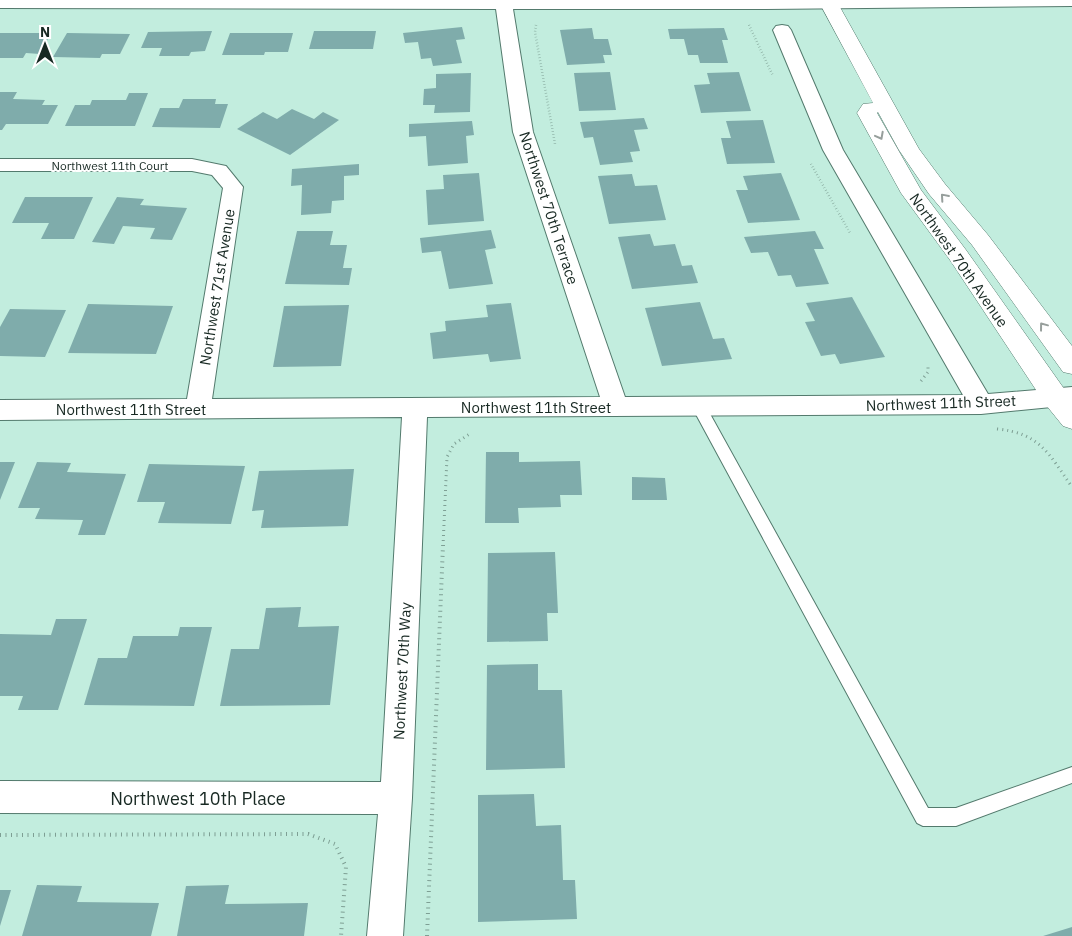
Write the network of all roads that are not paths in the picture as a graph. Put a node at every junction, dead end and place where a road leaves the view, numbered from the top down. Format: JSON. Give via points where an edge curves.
{"nodes":[{"id":1,"x":828,"y":1,"type":"edge"},
{"id":2,"x":878,"y":1,"type":"edge"},
{"id":3,"x":1072,"y":1,"type":"edge"},
{"id":4,"x":10,"y":2,"type":"edge"},
{"id":5,"x":765,"y":2,"type":"edge"},
{"id":6,"x":504,"y":3,"type":"junction"},
{"id":7,"x":782,"y":30,"type":"dead end"},
{"id":8,"x":878,"y":93,"type":"junction"},
{"id":9,"x":0,"y":165,"type":"edge"},
{"id":10,"x":219,"y":170,"type":"joint"},
{"id":11,"x":1069,"y":356,"type":"edge"},
{"id":12,"x":1063,"y":397,"type":"edge"},
{"id":13,"x":981,"y":404,"type":"junction"},
{"id":14,"x":415,"y":407,"type":"junction"},
{"id":15,"x":616,"y":407,"type":"junction"},
{"id":16,"x":699,"y":407,"type":"junction"},
{"id":17,"x":198,"y":408,"type":"junction"},
{"id":18,"x":0,"y":410,"type":"edge"},
{"id":19,"x":1072,"y":419,"type":"edge"},
{"id":20,"x":1072,"y":775,"type":"edge"},
{"id":21,"x":0,"y":797,"type":"edge"},
{"id":22,"x":396,"y":798,"type":"junction"},
{"id":23,"x":385,"y":936,"type":"edge"}],
"edges":[{"from":1,"to":2,"type":"street"},
{"from":1,"to":5,"type":"street"},
{"from":1,"to":8,"type":"street","name":"Northwest 70th Avenue"},
{"from":2,"to":3,"type":"street"},
{"from":4,"to":6,"type":"street"},
{"from":5,"to":6,"type":"street"},
{"from":6,"to":15,"type":"street","name":"Northwest 70th Terrace","via":[[522,132]]},
{"from":7,"to":13,"type":"street","via":[[833,150]]},
{"from":11,"to":8,"type":"street","name":"Northwest 70th Avenue","one_way":true,"via":[[937,189],[909,150]]},
{"from":8,"to":12,"type":"street","name":"Northwest 70th Avenue","one_way":true,"via":[[867,113],[912,193]]},
{"from":9,"to":10,"type":"street","name":"Northwest 11th Court","via":[[192,165]]},
{"from":10,"to":17,"type":"street","name":"Northwest 71st Avenue","via":[[233,187]]},
{"from":12,"to":13,"type":"street","name":"Northwest 11th Street"},
{"from":12,"to":19,"type":"street","name":"Northwest 70th Avenue"},
{"from":13,"to":16,"type":"street","name":"Northwest 11th Street"},
{"from":14,"to":15,"type":"street","name":"Northwest 11th Street"},
{"from":14,"to":17,"type":"street","name":"Northwest 11th Street"},
{"from":14,"to":22,"type":"street","name":"Northwest 70th Way"},
{"from":15,"to":16,"type":"street","name":"Northwest 11th Street"},
{"from":16,"to":20,"type":"lane","via":[[923,817],[956,817]]},
{"from":17,"to":18,"type":"street","name":"Northwest 11th Street"},
{"from":21,"to":22,"type":"street","name":"Northwest 10th Place"},
{"from":22,"to":23,"type":"street","name":"Northwest 70th Way"}]}
